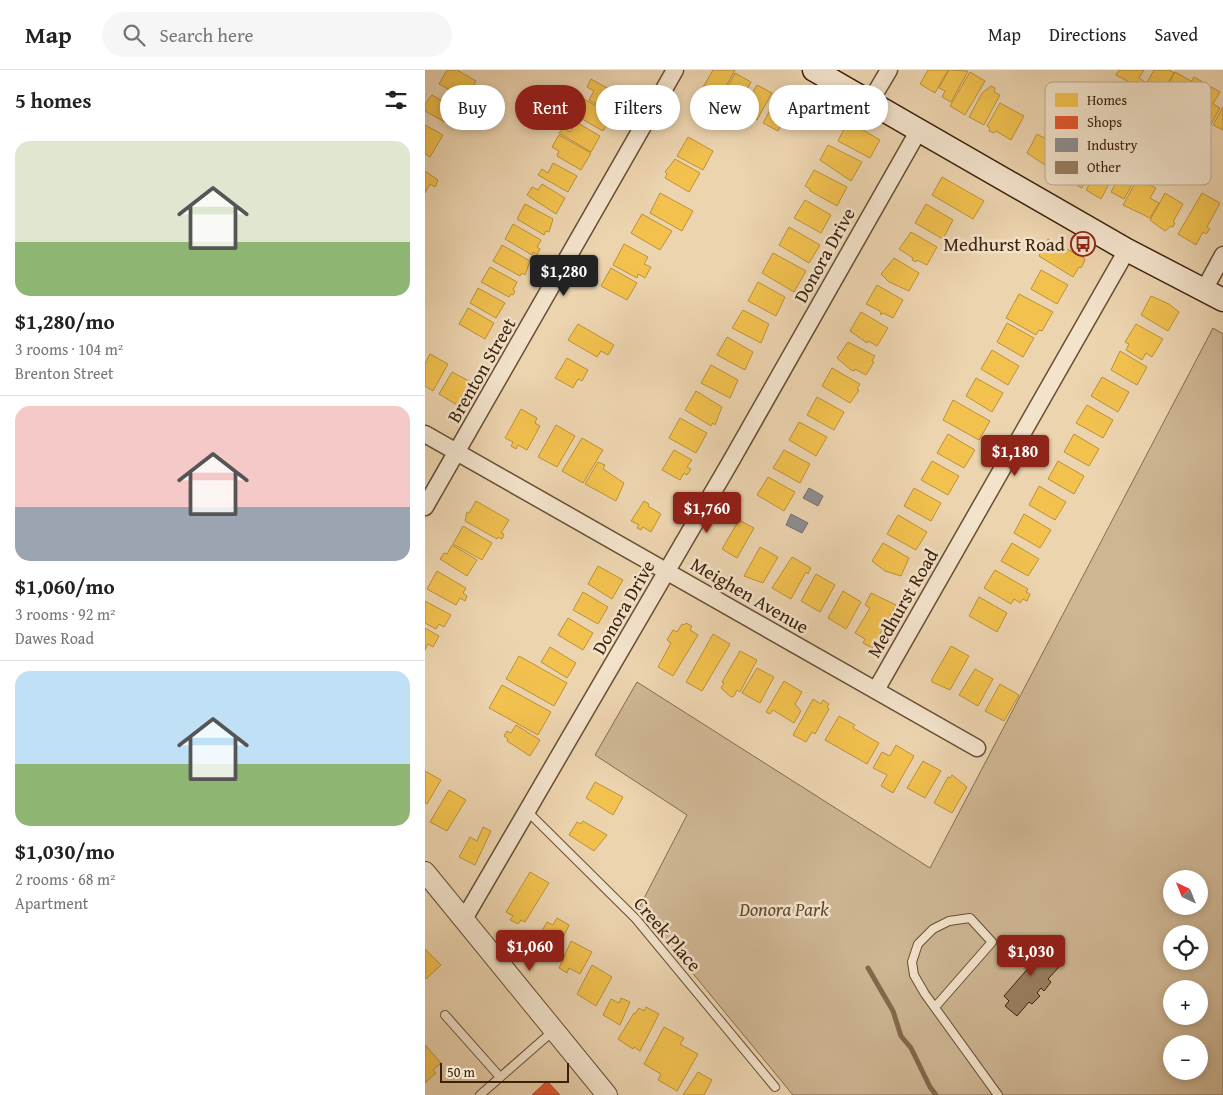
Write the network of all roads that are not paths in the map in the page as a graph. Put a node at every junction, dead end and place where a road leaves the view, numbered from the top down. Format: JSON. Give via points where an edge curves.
{"nodes":[{"id":1,"x":675,"y":70,"type":"edge"},
{"id":2,"x":813,"y":70,"type":"edge"},
{"id":3,"x":889,"y":70,"type":"edge"},
{"id":4,"x":840,"y":85,"type":"edge"},
{"id":5,"x":880,"y":85,"type":"edge"},
{"id":6,"x":888,"y":112,"type":"edge"},
{"id":7,"x":919,"y":130,"type":"junction"},
{"id":8,"x":1127,"y":250,"type":"junction"},
{"id":9,"x":1223,"y":255,"type":"edge"},
{"id":10,"x":1213,"y":295,"type":"edge"},
{"id":11,"x":425,"y":434,"type":"edge"},
{"id":12,"x":457,"y":452,"type":"junction"},
{"id":13,"x":425,"y":508,"type":"edge"},
{"id":14,"x":667,"y":571,"type":"junction"},
{"id":15,"x":876,"y":690,"type":"junction"},
{"id":16,"x":977,"y":748,"type":"dead end"},
{"id":17,"x":527,"y":812,"type":"junction"},
{"id":18,"x":425,"y":872,"type":"edge"},
{"id":19,"x":464,"y":919,"type":"junction"},
{"id":20,"x":935,"y":1006,"type":"junction"},
{"id":21,"x":445,"y":1015,"type":"dead end"},
{"id":22,"x":555,"y":1029,"type":"junction"},
{"id":23,"x":500,"y":1077,"type":"junction"},
{"id":24,"x":775,"y":1087,"type":"dead end"},
{"id":25,"x":481,"y":1095,"type":"edge"},
{"id":26,"x":607,"y":1095,"type":"edge"},
{"id":27,"x":999,"y":1095,"type":"edge"}],
"edges":[{"from":1,"to":12,"type":"street","name":"Brenton Street"},
{"from":2,"to":4,"type":"main road"},
{"from":3,"to":5,"type":"street"},
{"from":6,"to":7,"type":"main road"},
{"from":7,"to":8,"type":"main road"},
{"from":7,"to":14,"type":"street","name":"Donora Drive"},
{"from":8,"to":10,"type":"main road"},
{"from":8,"to":15,"type":"street","name":"Medhurst Road"},
{"from":9,"to":10,"type":"street"},
{"from":11,"to":12,"type":"street","name":"Meighen Avenue"},
{"from":12,"to":13,"type":"street","name":"Brenton Street"},
{"from":12,"to":14,"type":"street","name":"Meighen Avenue"},
{"from":14,"to":15,"type":"street","name":"Meighen Avenue"},
{"from":14,"to":17,"type":"street","name":"Donora Drive"},
{"from":15,"to":16,"type":"street","name":"Meighen Avenue"},
{"from":17,"to":19,"type":"street","name":"Donora Drive"},
{"from":17,"to":24,"type":"lane","name":"Creek Place","via":[[637,919]]},
{"from":18,"to":19,"type":"street"},
{"from":19,"to":22,"type":"street"},
{"from":20,"to":20,"type":"lane","via":[[914,975],[913,952],[933,929],[949,921],[970,918],[993,942]]},
{"from":20,"to":27,"type":"lane"},
{"from":21,"to":23,"type":"lane"},
{"from":22,"to":23,"type":"lane"},
{"from":22,"to":26,"type":"street"},
{"from":23,"to":25,"type":"lane"}]}
